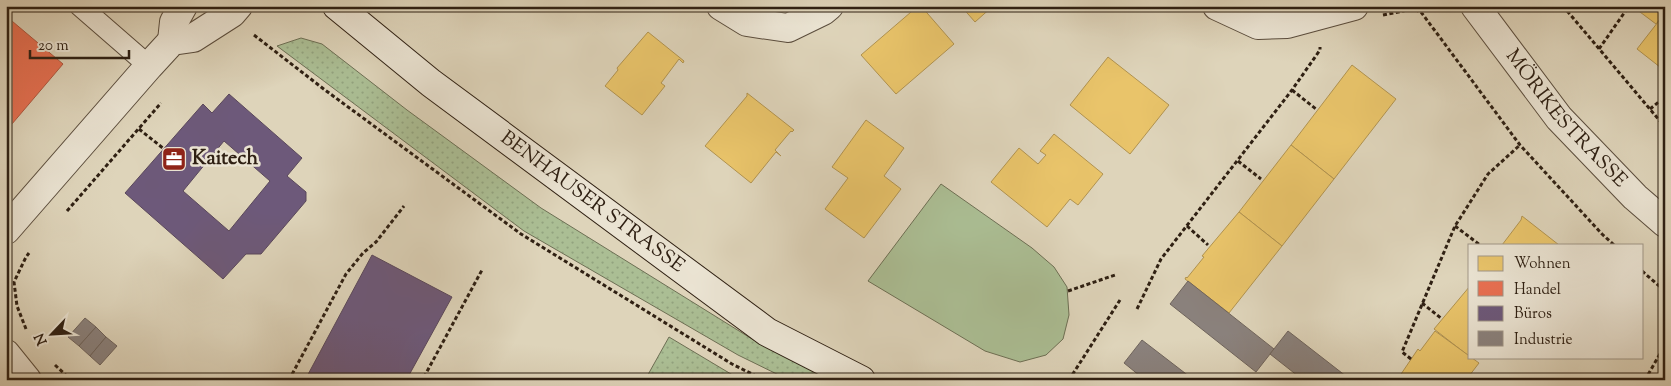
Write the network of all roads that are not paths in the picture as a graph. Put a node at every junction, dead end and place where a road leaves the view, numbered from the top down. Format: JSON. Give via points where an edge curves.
{"nodes":[{"id":1,"x":80,"y":6,"type":"edge"},
{"id":2,"x":183,"y":6,"type":"edge"},
{"id":3,"x":238,"y":6,"type":"edge"},
{"id":4,"x":337,"y":6,"type":"edge"},
{"id":5,"x":721,"y":6,"type":"edge"},
{"id":6,"x":829,"y":6,"type":"edge"},
{"id":7,"x":1217,"y":6,"type":"edge"},
{"id":8,"x":1354,"y":6,"type":"edge"},
{"id":9,"x":1475,"y":6,"type":"edge"},
{"id":10,"x":172,"y":42,"type":"junction"},
{"id":11,"x":148,"y":66,"type":"junction"},
{"id":12,"x":1665,"y":223,"type":"edge"},
{"id":13,"x":6,"y":230,"type":"edge"},
{"id":14,"x":6,"y":354,"type":"edge"},
{"id":15,"x":27,"y":380,"type":"edge"},
{"id":16,"x":861,"y":380,"type":"edge"}],
"edges":[{"from":1,"to":11,"type":"lane"},
{"from":2,"to":10,"type":"street","via":[[174,22]]},
{"from":3,"to":10,"type":"street","via":[[232,14],[193,38]]},
{"from":4,"to":16,"type":"street","name":"BENHAUSER STRASSE","via":[[431,83],[767,332]]},
{"from":5,"to":6,"type":"street","via":[[747,22],[788,28]]},
{"from":7,"to":8,"type":"street","via":[[1258,25],[1287,24]]},
{"from":9,"to":12,"type":"street","name":"MÖRIKESTRASSE","via":[[1559,118],[1635,197]]},
{"from":10,"to":11,"type":"street"},
{"from":11,"to":13,"type":"street"},
{"from":14,"to":15,"type":"street"}]}
